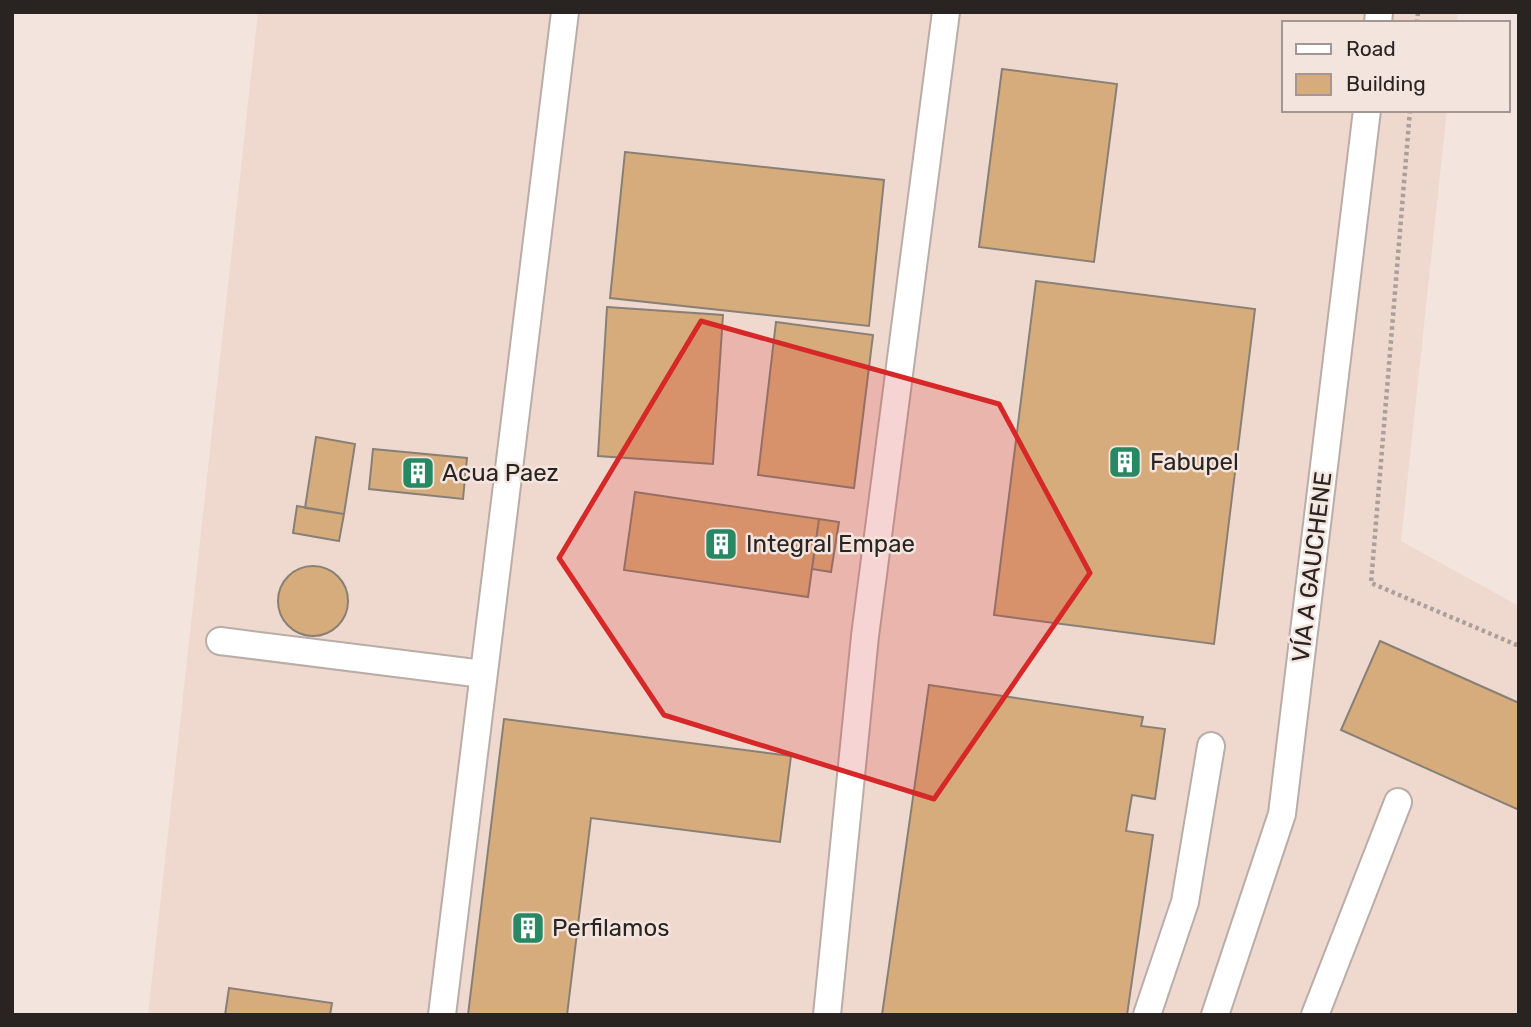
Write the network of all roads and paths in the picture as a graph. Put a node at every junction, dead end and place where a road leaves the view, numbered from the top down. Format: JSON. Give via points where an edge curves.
{"nodes":[{"id":1,"x":565,"y":12,"type":"edge"},
{"id":2,"x":946,"y":12,"type":"edge"},
{"id":3,"x":1367,"y":112,"type":"edge"},
{"id":4,"x":1410,"y":112,"type":"edge"},
{"id":5,"x":220,"y":641,"type":"dead end"},
{"id":6,"x":1519,"y":646,"type":"edge"},
{"id":7,"x":483,"y":674,"type":"junction"},
{"id":8,"x":1211,"y":746,"type":"dead end"},
{"id":9,"x":1398,"y":802,"type":"dead end"},
{"id":10,"x":442,"y":1015,"type":"edge"},
{"id":11,"x":827,"y":1015,"type":"edge"},
{"id":12,"x":1147,"y":1015,"type":"edge"},
{"id":13,"x":1215,"y":1015,"type":"edge"},
{"id":14,"x":1315,"y":1015,"type":"edge"}],
"edges":[{"from":1,"to":7,"type":"street"},
{"from":2,"to":11,"type":"street","via":[[865,636]]},
{"from":3,"to":13,"type":"street","name":"VÍA A GAUCHENE","via":[[1282,814]]},
{"from":4,"to":6,"type":"path","via":[[1371,583]]},
{"from":5,"to":7,"type":"street"},
{"from":7,"to":10,"type":"street"},
{"from":8,"to":12,"type":"street","via":[[1185,902]]},
{"from":9,"to":14,"type":"street"}]}
